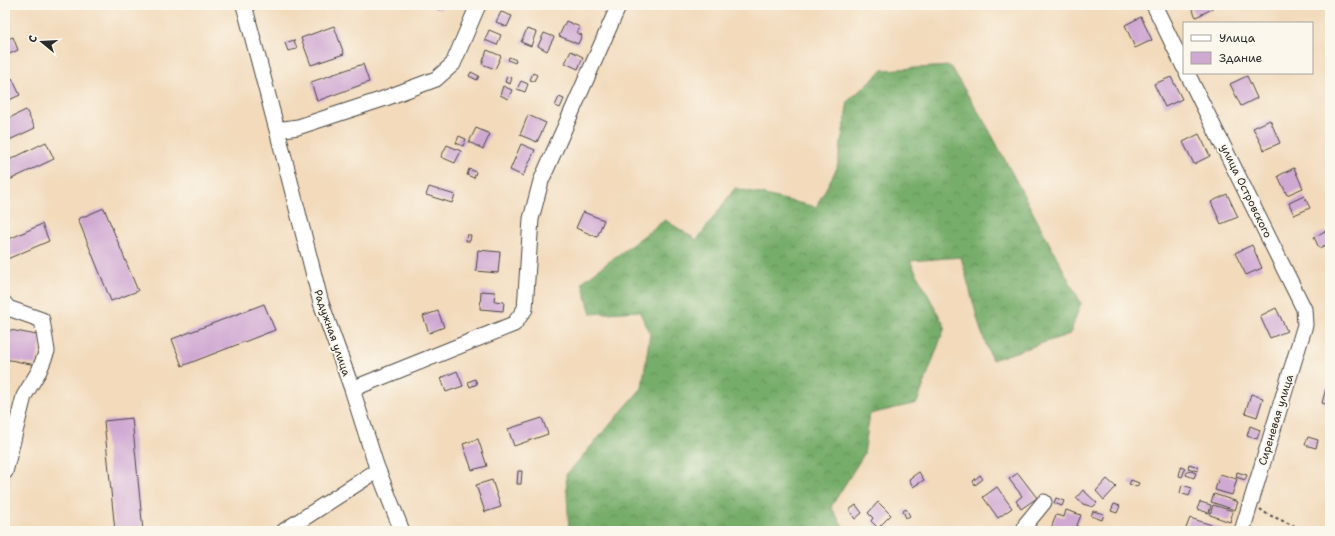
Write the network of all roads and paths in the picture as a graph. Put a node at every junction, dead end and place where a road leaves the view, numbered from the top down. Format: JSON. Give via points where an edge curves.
{"nodes":[{"id":1,"x":244,"y":5,"type":"edge"},
{"id":2,"x":478,"y":5,"type":"edge"},
{"id":3,"x":619,"y":5,"type":"edge"},
{"id":4,"x":1154,"y":5,"type":"edge"},
{"id":5,"x":1183,"y":65,"type":"edge"},
{"id":6,"x":1187,"y":74,"type":"edge"},
{"id":7,"x":277,"y":130,"type":"junction"},
{"id":8,"x":5,"y":304,"type":"edge"},
{"id":9,"x":1304,"y":309,"type":"joint"},
{"id":10,"x":352,"y":389,"type":"junction"},
{"id":11,"x":378,"y":470,"type":"junction"},
{"id":12,"x":5,"y":472,"type":"edge"},
{"id":13,"x":1251,"y":500,"type":"junction"},
{"id":14,"x":1044,"y":502,"type":"dead end"},
{"id":15,"x":284,"y":531,"type":"edge"},
{"id":16,"x":402,"y":531,"type":"edge"},
{"id":17,"x":1024,"y":531,"type":"edge"},
{"id":18,"x":1242,"y":531,"type":"edge"},
{"id":19,"x":1306,"y":531,"type":"edge"}],
"edges":[{"from":1,"to":7,"type":"street","name":"Радужная улица"},
{"from":2,"to":7,"type":"street","via":[[453,64],[436,79],[298,127]]},
{"from":3,"to":10,"type":"street","via":[[541,181],[531,219],[525,309],[514,324]]},
{"from":4,"to":5,"type":"street"},
{"from":6,"to":9,"type":"street","name":"улица Островского"},
{"from":7,"to":10,"type":"street","name":"Радужная улица","via":[[321,302]]},
{"from":8,"to":12,"type":"street","via":[[8,308],[42,320],[47,351],[24,396]]},
{"from":9,"to":13,"type":"street","name":"Сиреневая улица","via":[[1305,325]]},
{"from":10,"to":11,"type":"street","name":"Радужная улица"},
{"from":11,"to":15,"type":"street"},
{"from":11,"to":16,"type":"street","name":"Радужная улица"},
{"from":13,"to":18,"type":"street","name":"Сиреневая улица"},
{"from":13,"to":19,"type":"path","via":[[1267,514]]},
{"from":14,"to":17,"type":"street","via":[[1026,524]]}]}
